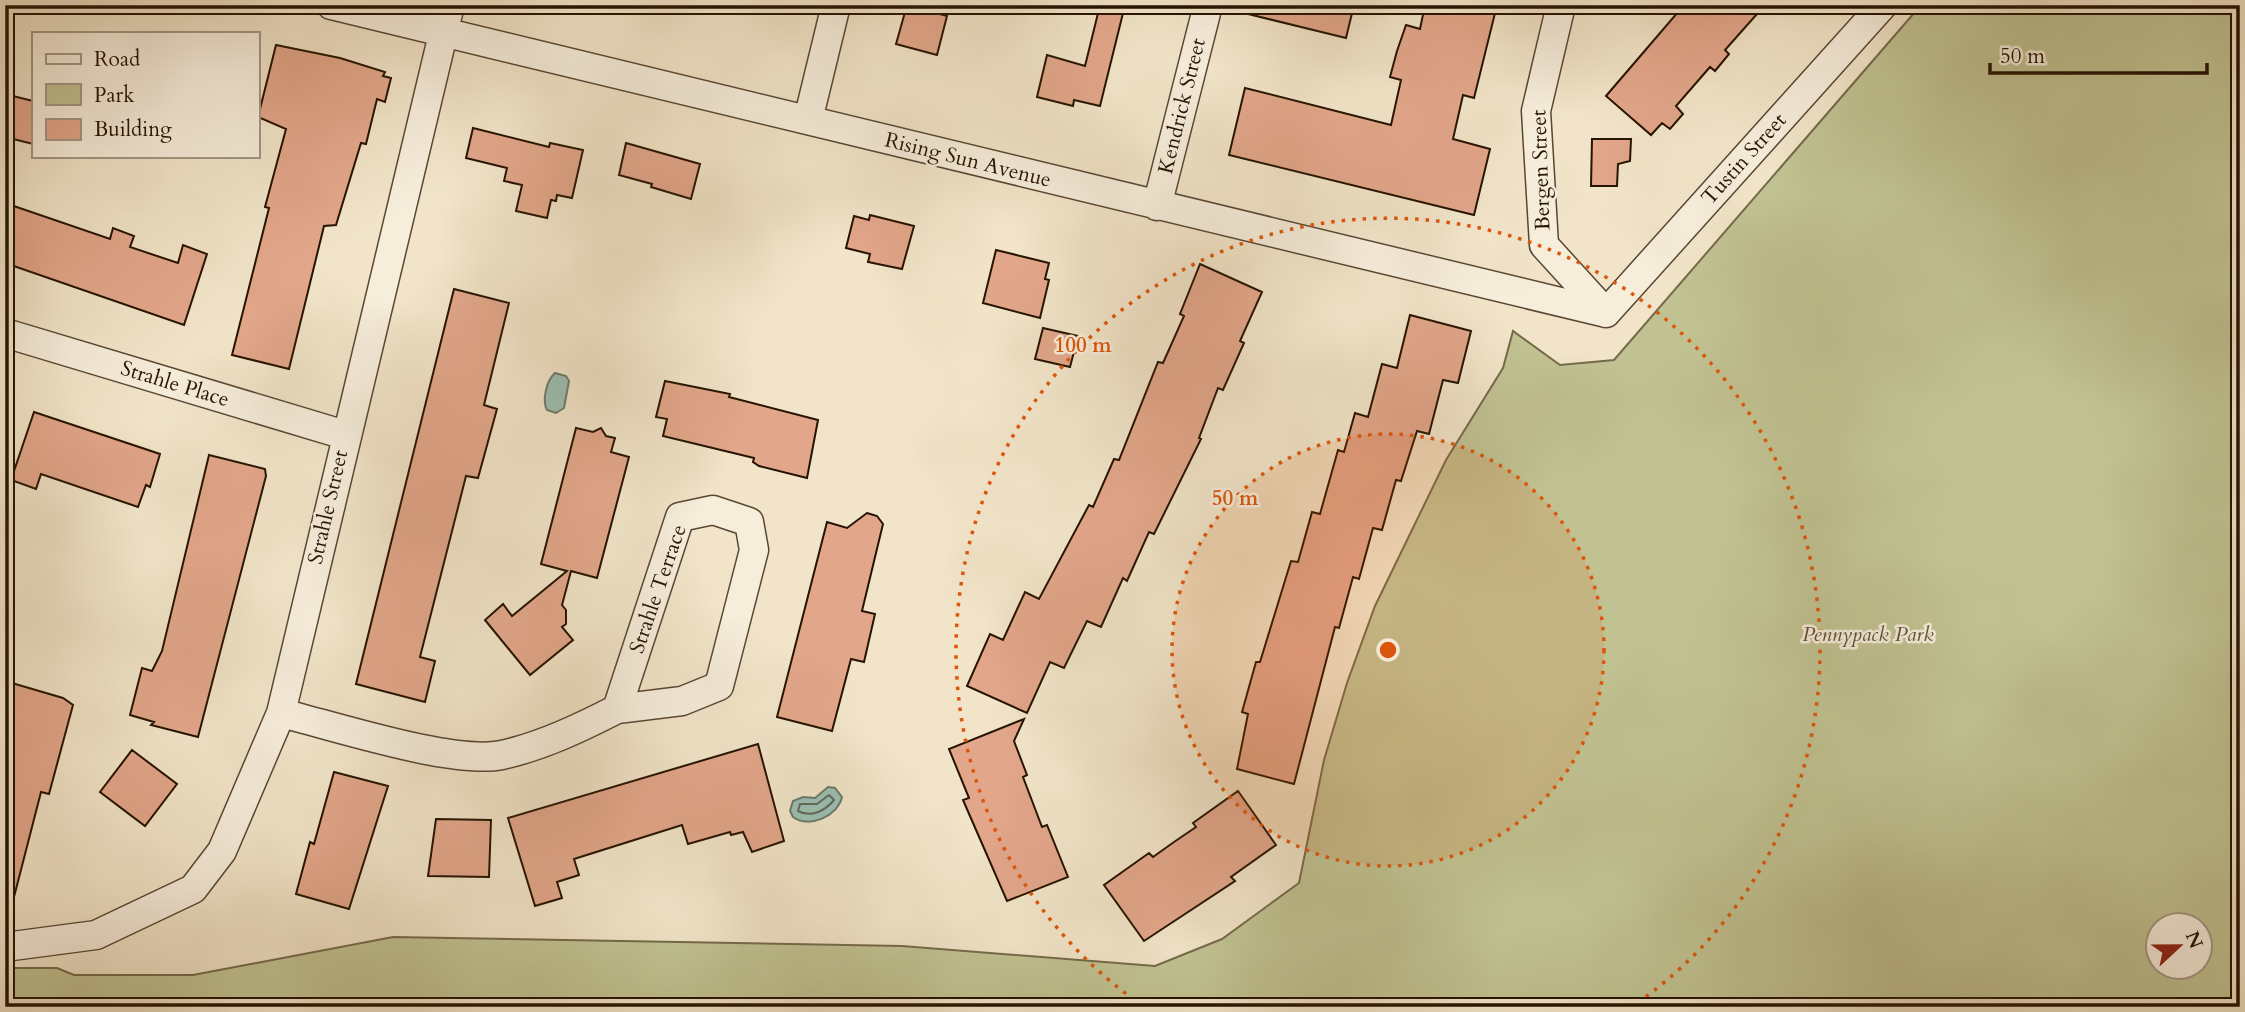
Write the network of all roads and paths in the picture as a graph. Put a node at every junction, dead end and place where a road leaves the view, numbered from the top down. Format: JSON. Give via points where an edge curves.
{"nodes":[{"id":1,"x":331,"y":5,"type":"edge"},
{"id":2,"x":450,"y":5,"type":"edge"},
{"id":3,"x":835,"y":5,"type":"edge"},
{"id":4,"x":1208,"y":5,"type":"edge"},
{"id":5,"x":1561,"y":5,"type":"edge"},
{"id":6,"x":1883,"y":5,"type":"edge"},
{"id":7,"x":443,"y":33,"type":"junction"},
{"id":8,"x":808,"y":120,"type":"junction"},
{"id":9,"x":1157,"y":206,"type":"junction"},
{"id":10,"x":1605,"y":313,"type":"junction"},
{"id":11,"x":5,"y":333,"type":"edge"},
{"id":12,"x":345,"y":435,"type":"junction"},
{"id":13,"x":617,"y":709,"type":"junction"},
{"id":14,"x":281,"y":713,"type":"junction"},
{"id":15,"x":5,"y":947,"type":"edge"}],
"edges":[{"from":1,"to":7,"type":"street","name":"Rising Sun Avenue"},
{"from":2,"to":7,"type":"street","name":"Strahle Street"},
{"from":3,"to":8,"type":"street"},
{"from":4,"to":9,"type":"street","name":"Kendrick Street"},
{"from":5,"to":10,"type":"street","name":"Bergen Street","via":[[1536,111],[1544,245]]},
{"from":6,"to":10,"type":"street","name":"Tustin Street"},
{"from":7,"to":8,"type":"street","name":"Rising Sun Avenue"},
{"from":7,"to":12,"type":"street","name":"Strahle Street"},
{"from":8,"to":9,"type":"street","name":"Rising Sun Avenue"},
{"from":9,"to":10,"type":"street","name":"Rising Sun Avenue"},
{"from":11,"to":12,"type":"street","name":"Strahle Place"},
{"from":12,"to":14,"type":"street","name":"Strahle Street"},
{"from":13,"to":13,"type":"street","name":"Strahle Terrace","via":[[680,517],[713,510],[749,522],[754,550],[719,686],[682,701]]},
{"from":13,"to":14,"type":"street","name":"Strahle Terrace","via":[[574,731],[500,755],[442,753]]},
{"from":14,"to":15,"type":"street","name":"Strahle Street","via":[[222,851],[193,889],[96,935]]}]}
